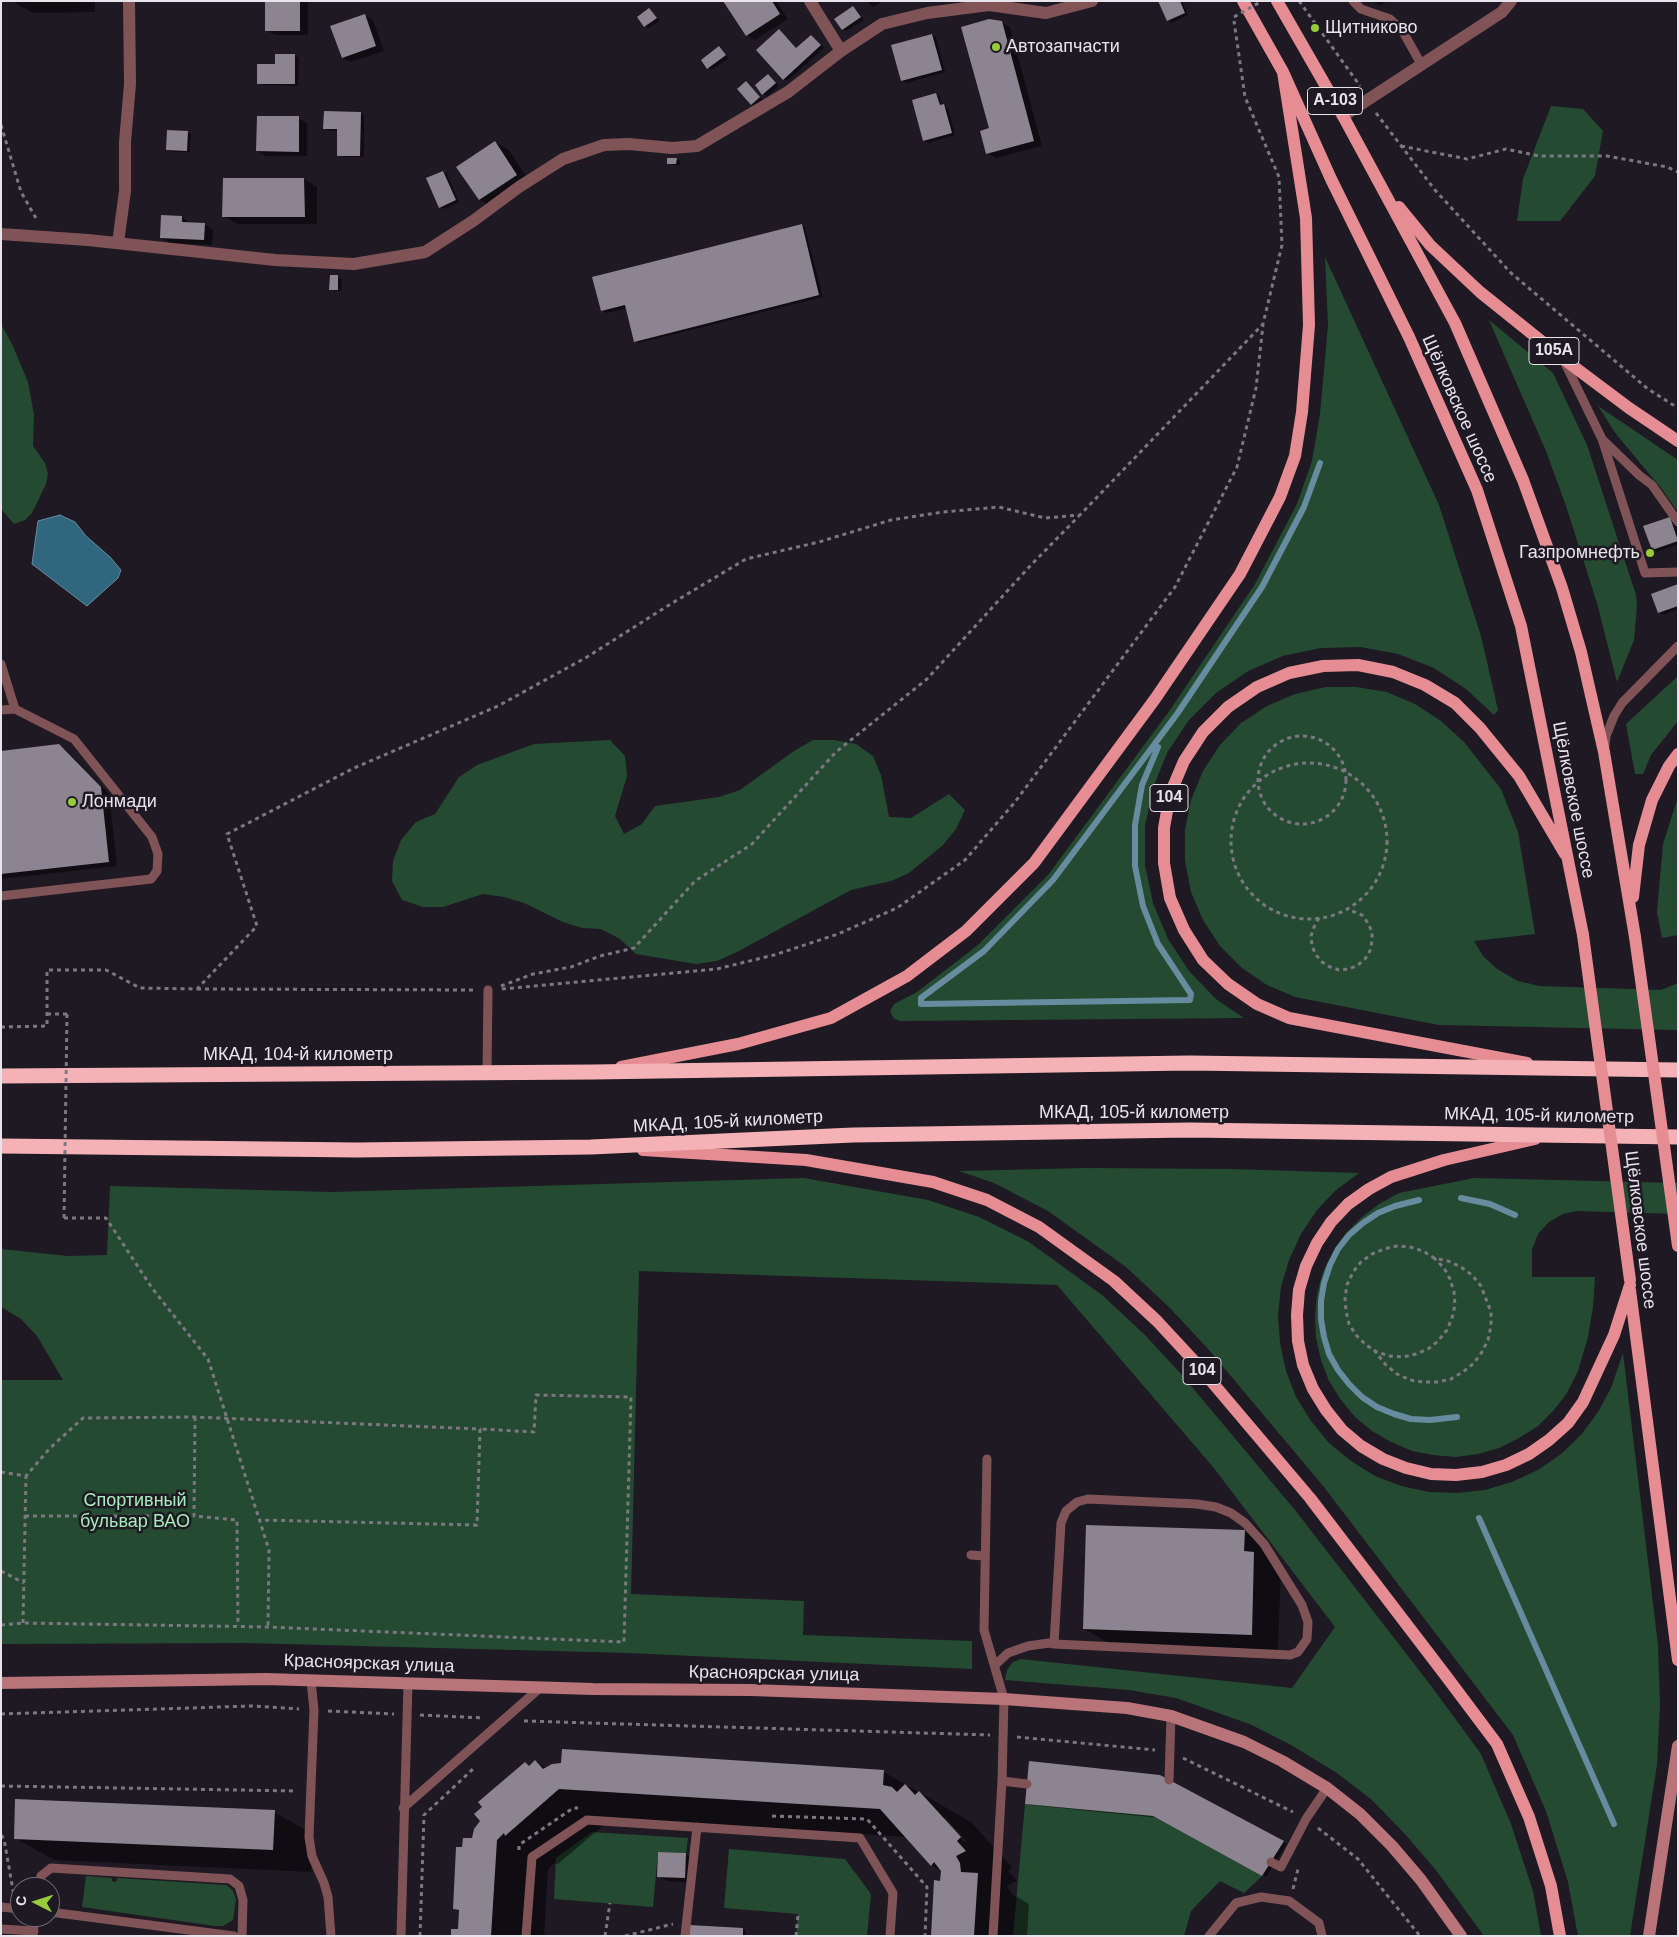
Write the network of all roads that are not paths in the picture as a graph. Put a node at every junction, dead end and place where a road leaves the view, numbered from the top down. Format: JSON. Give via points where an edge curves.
{"nodes":[{"id":1,"x":129,"y":1,"type":"edge"},
{"id":2,"x":810,"y":1,"type":"edge"},
{"id":3,"x":1092,"y":1,"type":"edge"},
{"id":4,"x":1243,"y":1,"type":"edge"},
{"id":5,"x":1277,"y":1,"type":"edge"},
{"id":6,"x":1353,"y":1,"type":"edge"},
{"id":7,"x":1511,"y":1,"type":"edge"},
{"id":8,"x":841,"y":51,"type":"junction"},
{"id":9,"x":1421,"y":64,"type":"junction"},
{"id":10,"x":1283,"y":72,"type":"junction"},
{"id":11,"x":1344,"y":116,"type":"junction"},
{"id":12,"x":1382,"y":186,"type":"junction"},
{"id":13,"x":1,"y":234,"type":"edge"},
{"id":14,"x":118,"y":243,"type":"junction"},
{"id":15,"x":1561,"y":357,"type":"junction"},
{"id":16,"x":1602,"y":439,"type":"junction"},
{"id":17,"x":1678,"y":441,"type":"edge"},
{"id":18,"x":1678,"y":522,"type":"edge"},
{"id":19,"x":1678,"y":572,"type":"edge"},
{"id":20,"x":1678,"y":646,"type":"edge"},
{"id":21,"x":1,"y":664,"type":"edge"},
{"id":22,"x":15,"y":709,"type":"junction"},
{"id":23,"x":1,"y":710,"type":"edge"},
{"id":24,"x":1604,"y":752,"type":"junction"},
{"id":25,"x":1678,"y":754,"type":"edge"},
{"id":26,"x":1565,"y":854,"type":"junction"},
{"id":27,"x":1,"y":896,"type":"edge"},
{"id":28,"x":1631,"y":912,"type":"junction"},
{"id":29,"x":488,"y":990,"type":"road end"},
{"id":30,"x":1551,"y":1068,"type":"junction"},
{"id":31,"x":1678,"y":1070,"type":"edge"},
{"id":32,"x":594,"y":1072,"type":"junction"},
{"id":33,"x":487,"y":1073,"type":"junction"},
{"id":34,"x":1,"y":1076,"type":"edge"},
{"id":35,"x":1550,"y":1135,"type":"junction"},
{"id":36,"x":1678,"y":1137,"type":"edge"},
{"id":37,"x":1,"y":1146,"type":"edge"},
{"id":38,"x":591,"y":1147,"type":"junction"},
{"id":39,"x":1678,"y":1246,"type":"edge"},
{"id":40,"x":1630,"y":1282,"type":"junction"},
{"id":41,"x":987,"y":1459,"type":"dead end"},
{"id":42,"x":971,"y":1555,"type":"dead end"},
{"id":43,"x":984,"y":1556,"type":"junction"},
{"id":44,"x":1054,"y":1644,"type":"junction"},
{"id":45,"x":1678,"y":1660,"type":"edge"},
{"id":46,"x":995,"y":1664,"type":"junction"},
{"id":47,"x":311,"y":1681,"type":"junction"},
{"id":48,"x":1,"y":1683,"type":"edge"},
{"id":49,"x":408,"y":1683,"type":"junction"},
{"id":50,"x":541,"y":1687,"type":"junction"},
{"id":51,"x":1004,"y":1699,"type":"junction"},
{"id":52,"x":1171,"y":1716,"type":"junction"},
{"id":53,"x":1678,"y":1746,"type":"edge"},
{"id":54,"x":1169,"y":1780,"type":"dead end"},
{"id":55,"x":1002,"y":1781,"type":"junction"},
{"id":56,"x":1027,"y":1784,"type":"dead end"},
{"id":57,"x":1327,"y":1788,"type":"junction"},
{"id":58,"x":403,"y":1808,"type":"junction"},
{"id":59,"x":697,"y":1827,"type":"junction"},
{"id":60,"x":1271,"y":1862,"type":"dead end"},
{"id":61,"x":41,"y":1877,"type":"edge"},
{"id":62,"x":60,"y":1913,"type":"edge"},
{"id":63,"x":1,"y":1929,"type":"edge"},
{"id":64,"x":33,"y":1933,"type":"edge"},
{"id":65,"x":234,"y":1936,"type":"edge"},
{"id":66,"x":242,"y":1936,"type":"edge"},
{"id":67,"x":331,"y":1936,"type":"edge"},
{"id":68,"x":401,"y":1936,"type":"edge"},
{"id":69,"x":526,"y":1936,"type":"edge"},
{"id":70,"x":685,"y":1936,"type":"edge"},
{"id":71,"x":890,"y":1936,"type":"edge"},
{"id":72,"x":993,"y":1936,"type":"edge"},
{"id":73,"x":1209,"y":1936,"type":"edge"},
{"id":74,"x":1322,"y":1936,"type":"edge"},
{"id":75,"x":1461,"y":1936,"type":"edge"},
{"id":76,"x":1560,"y":1936,"type":"edge"},
{"id":77,"x":1649,"y":1936,"type":"edge"}],
"edges":[{"from":1,"to":14,"type":"street","via":[[130,84],[125,191]]},
{"from":2,"to":8,"type":"street"},
{"from":3,"to":8,"type":"street","via":[[1046,13],[989,5],[928,13],[882,24]]},
{"from":4,"to":10,"type":"main road","name":"Щёлковское шоссе","number":"А-103"},
{"from":5,"to":11,"type":"main road","name":"Щёлковское шоссе","number":"А-103"},
{"from":6,"to":9,"type":"lane","via":[[1361,9],[1390,19],[1402,30]]},
{"from":7,"to":9,"type":"street","via":[[1502,12]]},
{"from":8,"to":14,"type":"street","via":[[788,92],[697,146],[604,145],[563,159],[424,252],[354,264],[275,260]]},
{"from":9,"to":11,"type":"street"},
{"from":10,"to":26,"type":"main road","name":"Щёлковское шоссе","number":"А-103","via":[[1477,490],[1521,626]]},
{"from":10,"to":32,"type":"main road","via":[[1306,218],[1309,324],[1302,412],[1294,456],[1280,497],[1240,574],[1155,699],[1034,863],[966,931],[907,976],[831,1018],[738,1044]]},
{"from":11,"to":12,"type":"main road","name":"Щёлковское шоссе","number":"А-103"},
{"from":12,"to":15,"type":"main road","number":"105A","via":[[1430,245],[1480,292]]},
{"from":12,"to":24,"type":"main road","name":"Щёлковское шоссе","via":[[1455,323],[1522,480],[1562,588],[1581,652]]},
{"from":13,"to":14,"type":"street"},
{"from":15,"to":16,"type":"lane"},
{"from":15,"to":17,"type":"main road","number":"105A"},
{"from":16,"to":18,"type":"lane","via":[[1652,486]]},
{"from":16,"to":19,"type":"lane","via":[[1645,573]]},
{"from":20,"to":24,"type":"lane","via":[[1622,703],[1606,736]]},
{"from":21,"to":22,"type":"lane"},
{"from":22,"to":23,"type":"lane"},
{"from":22,"to":27,"type":"lane","via":[[74,738],[152,837],[158,854],[157,870],[151,879]]},
{"from":24,"to":28,"type":"main road","name":"Щёлковское шоссе"},
{"from":25,"to":28,"type":"main road","via":[[1668,766],[1652,800],[1639,845]]},
{"from":26,"to":30,"type":"main road","number":"104","via":[[1519,776],[1455,703],[1425,685],[1393,672],[1358,666],[1323,666],[1289,673],[1257,687],[1228,707],[1203,732],[1184,761],[1170,794],[1164,828],[1164,863],[1170,898],[1184,930],[1203,960],[1228,984],[1257,1004],[1289,1018]]},
{"from":26,"to":40,"type":"main road","name":"Щёлковское шоссе","bridge":true,"via":[[1582,935]]},
{"from":28,"to":39,"type":"main road","name":"Щёлковское шоссе","bridge":true},
{"from":29,"to":33,"type":"lane"},
{"from":30,"to":31,"type":"highway"},
{"from":30,"to":32,"type":"highway","via":[[1190,1063]]},
{"from":32,"to":33,"type":"highway","name":"МКАД, 104-й километр"},
{"from":33,"to":34,"type":"highway","name":"МКАД, 104-й километр"},
{"from":35,"to":36,"type":"highway","name":"МКАД, 105-й километр"},
{"from":35,"to":38,"type":"highway","name":"МКАД, 105-й километр","via":[[1161,1131],[853,1136]]},
{"from":35,"to":40,"type":"main road","via":[[1444,1160],[1391,1177],[1355,1199],[1331,1222],[1306,1266],[1299,1290],[1298,1341],[1313,1389],[1342,1430],[1383,1459],[1431,1474],[1482,1472],[1506,1465],[1549,1440],[1568,1423],[1583,1402],[1614,1335]]},
{"from":37,"to":38,"type":"highway","via":[[357,1150]]},
{"from":38,"to":76,"type":"main road","number":"104","via":[[806,1160],[933,1182],[987,1200],[1039,1227],[1114,1281],[1195,1362],[1310,1498],[1497,1744],[1529,1817],[1551,1886]]},
{"from":40,"to":45,"type":"main road","name":"Щёлковское шоссе"},
{"from":41,"to":43,"type":"lane"},
{"from":42,"to":43,"type":"lane"},
{"from":43,"to":46,"type":"lane","via":[[984,1630]]},
{"from":44,"to":44,"type":"lane","via":[[1290,1654],[1298,1652],[1307,1640],[1308,1622],[1302,1605],[1264,1544],[1232,1513],[1197,1504],[1088,1500],[1077,1502],[1066,1511],[1061,1523]]},
{"from":44,"to":46,"type":"lane","via":[[1028,1646],[1008,1653]]},
{"from":46,"to":51,"type":"lane"},
{"from":47,"to":48,"type":"street","name":"Красноярская улица","via":[[246,1678]]},
{"from":47,"to":49,"type":"street","name":"Красноярская улица"},
{"from":47,"to":67,"type":"lane","via":[[314,1710],[309,1837],[312,1856],[328,1898]]},
{"from":49,"to":50,"type":"street","name":"Красноярская улица"},
{"from":49,"to":58,"type":"lane"},
{"from":50,"to":51,"type":"street","name":"Красноярская улица"},
{"from":50,"to":58,"type":"lane"},
{"from":51,"to":52,"type":"street","name":"Красноярская улица","via":[[1127,1708]]},
{"from":51,"to":55,"type":"lane"},
{"from":52,"to":54,"type":"lane"},
{"from":52,"to":57,"type":"street","name":"Красноярская улица","via":[[1244,1742]]},
{"from":53,"to":77,"type":"street"},
{"from":55,"to":56,"type":"lane"},
{"from":55,"to":72,"type":"lane"},
{"from":57,"to":60,"type":"lane","via":[[1306,1819],[1281,1867]]},
{"from":57,"to":75,"type":"street","name":"Красноярская улица","via":[[1360,1814],[1392,1846]]},
{"from":58,"to":68,"type":"lane"},
{"from":59,"to":69,"type":"lane","via":[[587,1820],[532,1857]]},
{"from":59,"to":70,"type":"lane"},
{"from":59,"to":71,"type":"lane","via":[[860,1838],[892,1893]]},
{"from":61,"to":66,"type":"lane","via":[[51,1868],[230,1879],[239,1886],[243,1900]]},
{"from":62,"to":65,"type":"lane"},
{"from":63,"to":64,"type":"lane"},
{"from":73,"to":74,"type":"lane","via":[[1236,1903],[1261,1897],[1290,1901],[1319,1922]]}]}
